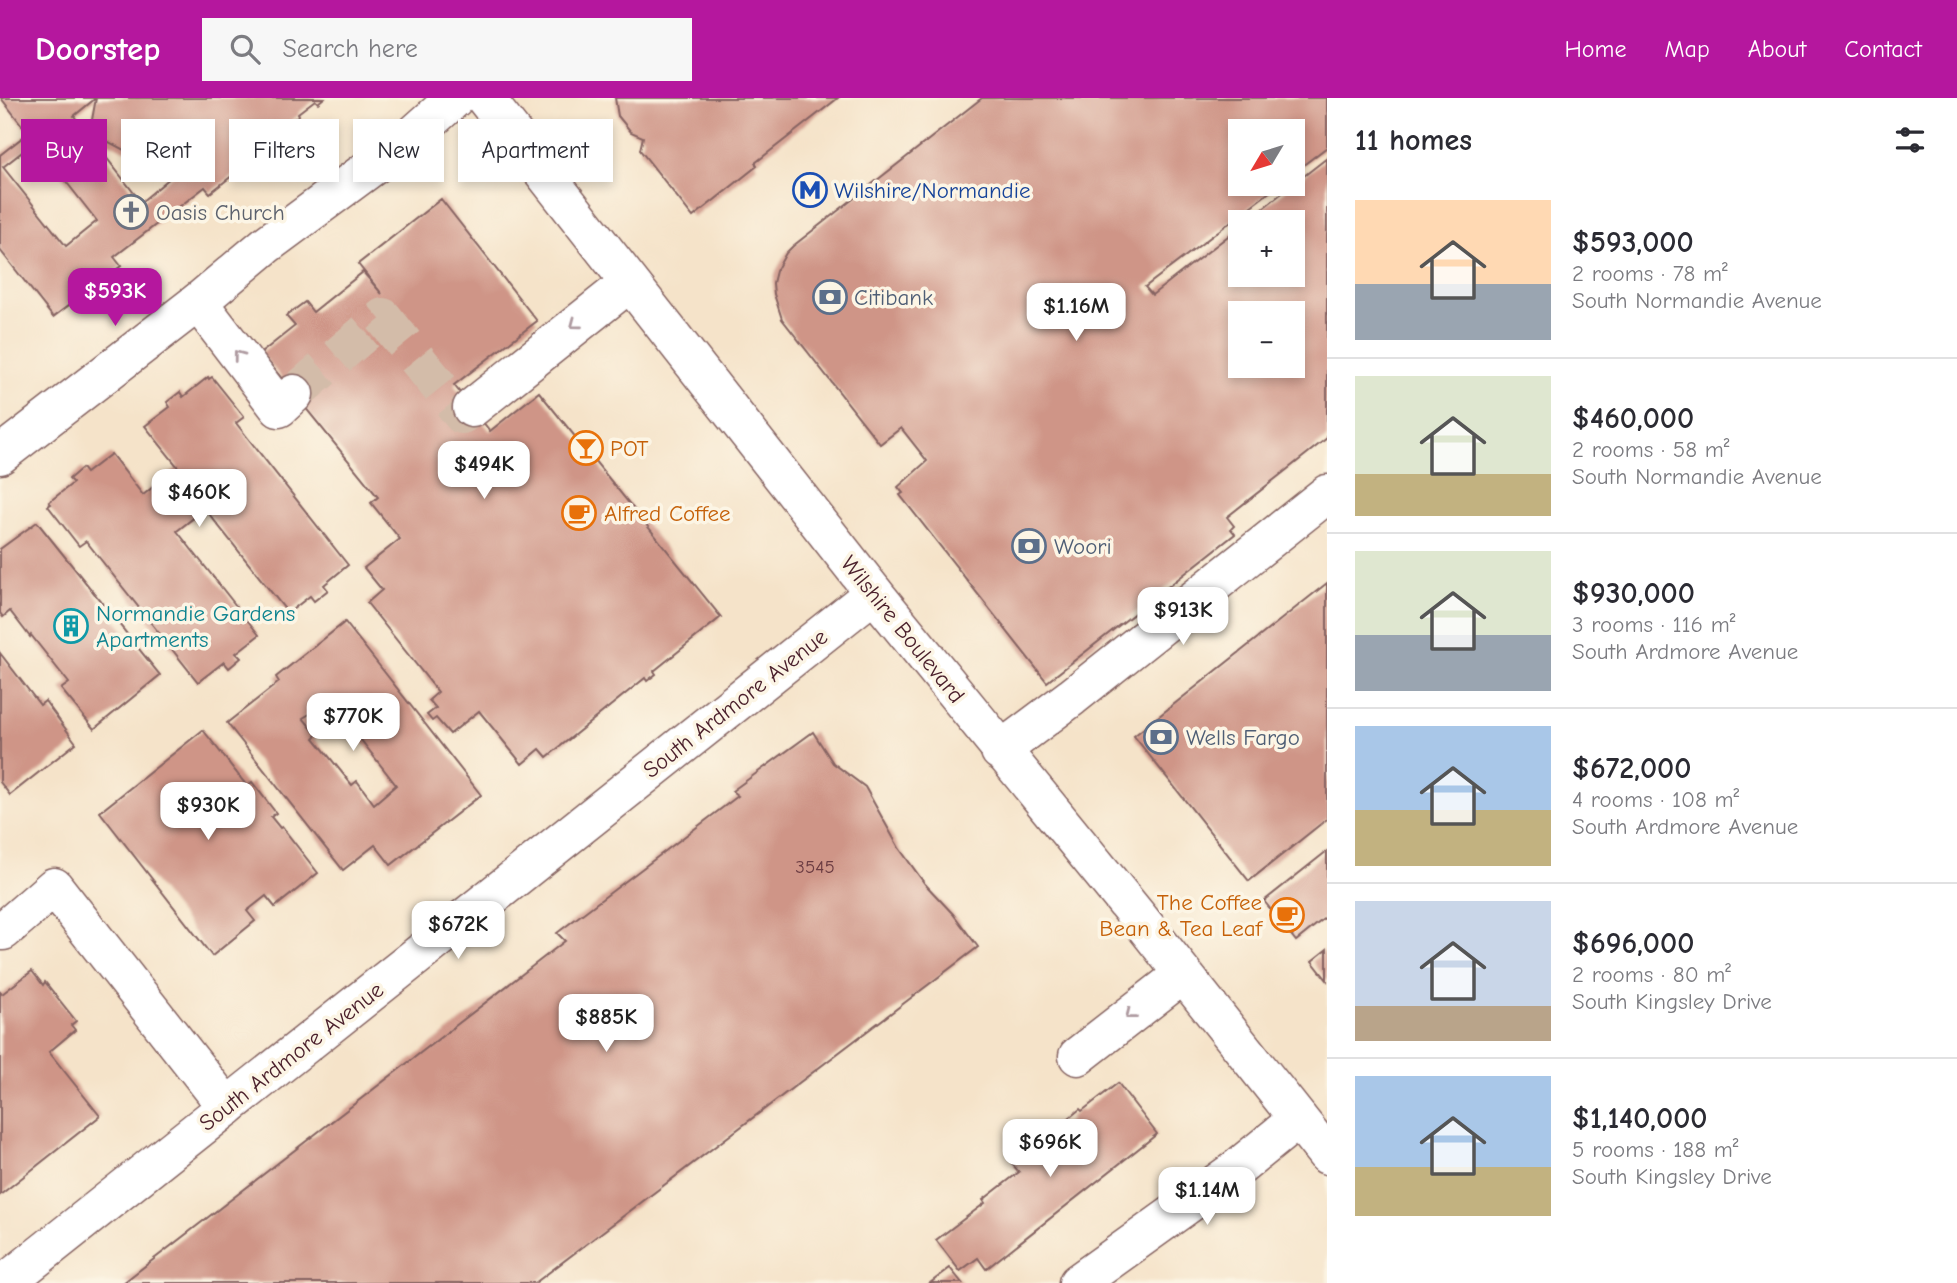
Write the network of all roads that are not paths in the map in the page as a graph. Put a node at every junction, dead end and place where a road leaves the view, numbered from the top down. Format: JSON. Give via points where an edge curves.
{"nodes":[{"id":1,"x":455,"y":98,"type":"edge"},
{"id":2,"x":485,"y":98,"type":"edge"},
{"id":3,"x":629,"y":283,"type":"junction"},
{"id":4,"x":198,"y":302,"type":"junction"},
{"id":5,"x":295,"y":394,"type":"tunnel mouth"},
{"id":6,"x":472,"y":408,"type":"dead end"},
{"id":7,"x":0,"y":455,"type":"edge"},
{"id":8,"x":1327,"y":494,"type":"edge"},
{"id":9,"x":874,"y":593,"type":"junction"},
{"id":10,"x":1000,"y":751,"type":"junction"},
{"id":11,"x":3,"y":930,"type":"dead end"},
{"id":12,"x":1182,"y":975,"type":"junction"},
{"id":13,"x":1078,"y":1056,"type":"dead end"},
{"id":14,"x":227,"y":1107,"type":"junction"},
{"id":15,"x":1298,"y":1119,"type":"junction"},
{"id":16,"x":1327,"y":1154,"type":"edge"},
{"id":17,"x":5,"y":1283,"type":"edge"},
{"id":18,"x":1078,"y":1283,"type":"edge"}],
"edges":[{"from":1,"to":4,"type":"main road","via":[[408,140],[266,244]]},
{"from":2,"to":3,"type":"main road","name":"Wilshire Boulevard"},
{"from":3,"to":6,"type":"main road","one_way":true},
{"from":3,"to":9,"type":"main road","name":"Wilshire Boulevard"},
{"from":5,"to":4,"type":"main road","one_way":true,"via":[[279,408]]},
{"from":4,"to":7,"type":"main road"},
{"from":8,"to":10,"type":"main road"},
{"from":9,"to":10,"type":"main road","name":"Wilshire Boulevard"},
{"from":9,"to":14,"type":"main road","name":"South Ardmore Avenue"},
{"from":10,"to":12,"type":"main road","name":"Wilshire Boulevard"},
{"from":11,"to":14,"type":"main road","via":[[54,887]]},
{"from":12,"to":13,"type":"main road","one_way":true},
{"from":12,"to":15,"type":"main road","name":"Wilshire Boulevard"},
{"from":14,"to":17,"type":"main road","name":"South Ardmore Avenue"},
{"from":15,"to":16,"type":"main road","name":"Wilshire Boulevard"},
{"from":15,"to":18,"type":"main road"}]}
